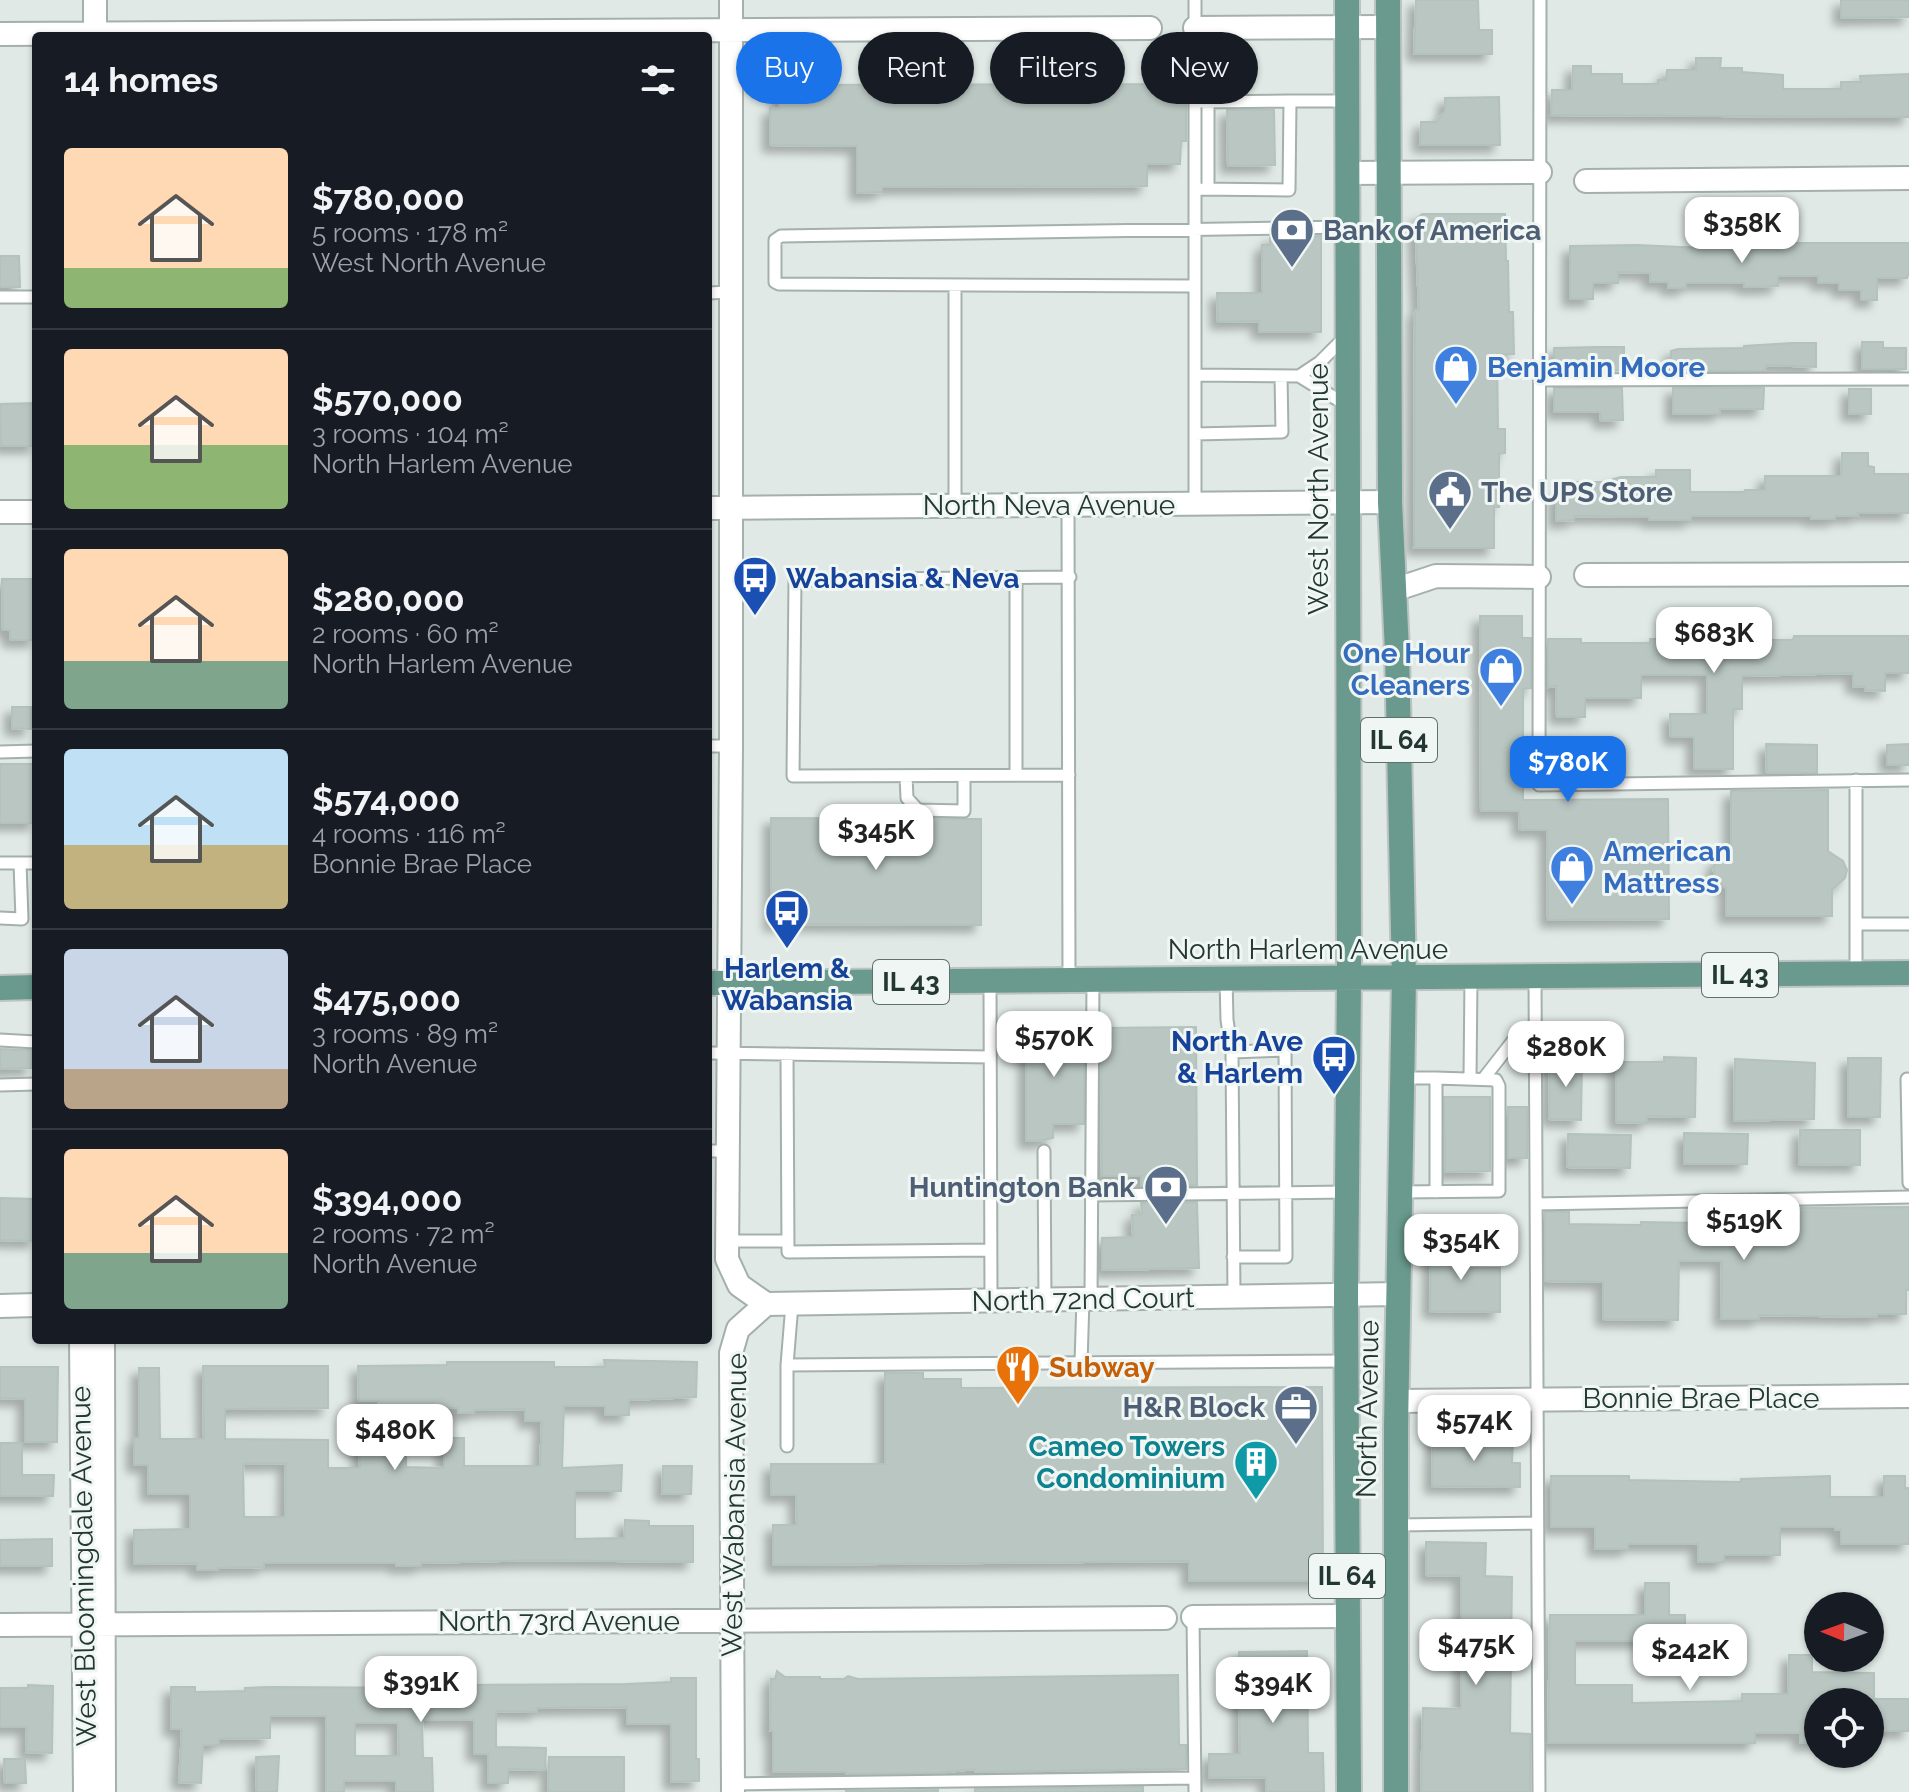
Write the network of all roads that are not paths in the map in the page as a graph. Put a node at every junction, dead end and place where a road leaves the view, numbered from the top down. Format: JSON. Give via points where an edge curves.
{"nodes":[{"id":1,"x":95,"y":0,"type":"edge"},
{"id":2,"x":731,"y":0,"type":"edge"},
{"id":3,"x":1195,"y":0,"type":"edge"},
{"id":4,"x":1347,"y":0,"type":"edge"},
{"id":5,"x":1388,"y":0,"type":"edge"},
{"id":6,"x":1540,"y":0,"type":"edge"},
{"id":7,"x":1347,"y":27,"type":"junction"},
{"id":8,"x":1388,"y":27,"type":"junction"},
{"id":9,"x":1150,"y":28,"type":"dead end"},
{"id":10,"x":1195,"y":28,"type":"junction"},
{"id":11,"x":731,"y":30,"type":"junction"},
{"id":12,"x":95,"y":32,"type":"edge"},
{"id":13,"x":477,"y":32,"type":"edge"},
{"id":14,"x":1195,"y":32,"type":"edge"},
{"id":15,"x":0,"y":34,"type":"edge"},
{"id":16,"x":32,"y":34,"type":"edge"},
{"id":17,"x":1258,"y":101,"type":"edge"},
{"id":18,"x":1290,"y":101,"type":"junction"},
{"id":19,"x":1347,"y":101,"type":"junction"},
{"id":20,"x":1195,"y":104,"type":"edge"},
{"id":21,"x":1208,"y":104,"type":"edge"},
{"id":22,"x":1540,"y":172,"type":"junction"},
{"id":23,"x":1347,"y":173,"type":"junction"},
{"id":24,"x":1389,"y":173,"type":"junction"},
{"id":25,"x":1909,"y":178,"type":"edge"},
{"id":26,"x":1586,"y":181,"type":"dead end"},
{"id":27,"x":1195,"y":189,"type":"junction"},
{"id":28,"x":1208,"y":189,"type":"junction"},
{"id":29,"x":1348,"y":227,"type":"junction"},
{"id":30,"x":1195,"y":230,"type":"junction"},
{"id":31,"x":955,"y":285,"type":"junction"},
{"id":32,"x":1195,"y":286,"type":"junction"},
{"id":33,"x":719,"y":292,"type":"edge"},
{"id":34,"x":0,"y":297,"type":"edge"},
{"id":35,"x":32,"y":297,"type":"edge"},
{"id":36,"x":1348,"y":334,"type":"junction"},
{"id":37,"x":1195,"y":375,"type":"junction"},
{"id":38,"x":1281,"y":376,"type":"junction"},
{"id":39,"x":1299,"y":376,"type":"junction"},
{"id":40,"x":1909,"y":379,"type":"edge"},
{"id":41,"x":1540,"y":380,"type":"junction"},
{"id":42,"x":1348,"y":406,"type":"junction"},
{"id":43,"x":1195,"y":434,"type":"junction"},
{"id":44,"x":1348,"y":502,"type":"junction"},
{"id":45,"x":1390,"y":502,"type":"junction"},
{"id":46,"x":1195,"y":503,"type":"junction"},
{"id":47,"x":1068,"y":505,"type":"junction"},
{"id":48,"x":955,"y":506,"type":"junction"},
{"id":49,"x":719,"y":508,"type":"edge"},
{"id":50,"x":0,"y":512,"type":"edge"},
{"id":51,"x":32,"y":512,"type":"edge"},
{"id":52,"x":1393,"y":559,"type":"junction"},
{"id":53,"x":1909,"y":574,"type":"edge"},
{"id":54,"x":1586,"y":575,"type":"dead end"},
{"id":55,"x":1436,"y":576,"type":"junction"},
{"id":56,"x":1070,"y":577,"type":"junction"},
{"id":57,"x":1539,"y":577,"type":"junction"},
{"id":58,"x":1016,"y":578,"type":"junction"},
{"id":59,"x":1394,"y":590,"type":"junction"},
{"id":60,"x":719,"y":746,"type":"edge"},
{"id":61,"x":32,"y":751,"type":"edge"},
{"id":62,"x":0,"y":752,"type":"edge"},
{"id":63,"x":1016,"y":775,"type":"junction"},
{"id":64,"x":1069,"y":775,"type":"junction"},
{"id":65,"x":906,"y":776,"type":"junction"},
{"id":66,"x":964,"y":776,"type":"junction"},
{"id":67,"x":1856,"y":780,"type":"junction"},
{"id":68,"x":1909,"y":780,"type":"edge"},
{"id":69,"x":0,"y":863,"type":"edge"},
{"id":70,"x":20,"y":863,"type":"junction"},
{"id":71,"x":32,"y":863,"type":"edge"},
{"id":72,"x":0,"y":918,"type":"edge"},
{"id":73,"x":1856,"y":924,"type":"junction"},
{"id":74,"x":1909,"y":924,"type":"edge"},
{"id":75,"x":1909,"y":973,"type":"edge"},
{"id":76,"x":1856,"y":974,"type":"junction"},
{"id":77,"x":1471,"y":977,"type":"junction"},
{"id":78,"x":1535,"y":977,"type":"junction"},
{"id":79,"x":1349,"y":978,"type":"junction"},
{"id":80,"x":1404,"y":978,"type":"junction"},
{"id":81,"x":1226,"y":979,"type":"junction"},
{"id":82,"x":1081,"y":980,"type":"junction"},
{"id":83,"x":990,"y":981,"type":"junction"},
{"id":84,"x":718,"y":983,"type":"edge"},
{"id":85,"x":32,"y":987,"type":"edge"},
{"id":86,"x":0,"y":988,"type":"edge"},
{"id":87,"x":1535,"y":1031,"type":"junction"},
{"id":88,"x":0,"y":1040,"type":"edge"},
{"id":89,"x":32,"y":1042,"type":"edge"},
{"id":90,"x":1232,"y":1052,"type":"junction"},
{"id":91,"x":718,"y":1053,"type":"edge"},
{"id":92,"x":787,"y":1054,"type":"junction"},
{"id":93,"x":990,"y":1057,"type":"junction"},
{"id":94,"x":1403,"y":1078,"type":"junction"},
{"id":95,"x":1436,"y":1078,"type":"junction"},
{"id":96,"x":1484,"y":1078,"type":"junction"},
{"id":97,"x":1470,"y":1079,"type":"junction"},
{"id":98,"x":1907,"y":1079,"type":"edge"},
{"id":99,"x":32,"y":1084,"type":"edge"},
{"id":100,"x":0,"y":1085,"type":"edge"},
{"id":101,"x":718,"y":1151,"type":"edge"},
{"id":102,"x":1044,"y":1151,"type":"dead end"},
{"id":103,"x":1909,"y":1183,"type":"edge"},
{"id":104,"x":1285,"y":1192,"type":"junction"},
{"id":105,"x":1347,"y":1192,"type":"junction"},
{"id":106,"x":1401,"y":1192,"type":"junction"},
{"id":107,"x":1436,"y":1192,"type":"junction"},
{"id":108,"x":1233,"y":1193,"type":"junction"},
{"id":109,"x":1090,"y":1195,"type":"junction"},
{"id":110,"x":1909,"y":1197,"type":"edge"},
{"id":111,"x":1536,"y":1204,"type":"junction"},
{"id":112,"x":727,"y":1241,"type":"junction"},
{"id":113,"x":788,"y":1241,"type":"junction"},
{"id":114,"x":991,"y":1250,"type":"junction"},
{"id":115,"x":1233,"y":1257,"type":"junction"},
{"id":116,"x":1399,"y":1294,"type":"junction"},
{"id":117,"x":1346,"y":1295,"type":"junction"},
{"id":118,"x":1234,"y":1297,"type":"junction"},
{"id":119,"x":1087,"y":1299,"type":"junction"},
{"id":120,"x":1045,"y":1300,"type":"junction"},
{"id":121,"x":991,"y":1301,"type":"junction"},
{"id":122,"x":766,"y":1304,"type":"junction"},
{"id":123,"x":792,"y":1304,"type":"junction"},
{"id":124,"x":32,"y":1305,"type":"edge"},
{"id":125,"x":0,"y":1306,"type":"edge"},
{"id":126,"x":81,"y":1344,"type":"edge"},
{"id":127,"x":103,"y":1344,"type":"edge"},
{"id":128,"x":1346,"y":1361,"type":"junction"},
{"id":129,"x":1081,"y":1363,"type":"junction"},
{"id":130,"x":787,"y":1365,"type":"junction"},
{"id":131,"x":1909,"y":1396,"type":"edge"},
{"id":132,"x":1537,"y":1399,"type":"junction"},
{"id":133,"x":1397,"y":1401,"type":"junction"},
{"id":134,"x":787,"y":1446,"type":"dead end"},
{"id":135,"x":1537,"y":1523,"type":"junction"},
{"id":136,"x":1396,"y":1525,"type":"junction"},
{"id":137,"x":1347,"y":1616,"type":"junction"},
{"id":138,"x":1193,"y":1617,"type":"joint"},
{"id":139,"x":1165,"y":1618,"type":"dead end"},
{"id":140,"x":732,"y":1620,"type":"junction"},
{"id":141,"x":94,"y":1624,"type":"junction"},
{"id":142,"x":0,"y":1625,"type":"edge"},
{"id":143,"x":1195,"y":1778,"type":"junction"},
{"id":144,"x":733,"y":1788,"type":"edge"},
{"id":145,"x":85,"y":1792,"type":"edge"},
{"id":146,"x":104,"y":1792,"type":"edge"},
{"id":147,"x":1195,"y":1792,"type":"edge"},
{"id":148,"x":1349,"y":1792,"type":"edge"},
{"id":149,"x":1396,"y":1792,"type":"edge"},
{"id":150,"x":1539,"y":1792,"type":"edge"}],
"edges":[{"from":1,"to":12,"type":"street"},
{"from":2,"to":11,"type":"street"},
{"from":3,"to":10,"type":"lane"},
{"from":4,"to":7,"type":"main road","name":"West North Avenue","number":"IL 64"},
{"from":5,"to":8,"type":"main road","number":"IL 64"},
{"from":6,"to":22,"type":"lane"},
{"from":7,"to":8,"type":"street"},
{"from":7,"to":10,"type":"street"},
{"from":7,"to":19,"type":"main road","name":"West North Avenue","number":"IL 64"},
{"from":8,"to":24,"type":"main road","number":"IL 64"},
{"from":9,"to":11,"type":"street"},
{"from":10,"to":14,"type":"lane"},
{"from":11,"to":13,"type":"street"},
{"from":11,"to":33,"type":"street"},
{"from":15,"to":16,"type":"street"},
{"from":17,"to":18,"type":"lane"},
{"from":18,"to":19,"type":"lane"},
{"from":18,"to":28,"type":"lane","via":[[1289,190]]},
{"from":19,"to":23,"type":"main road","name":"West North Avenue","number":"IL 64"},
{"from":20,"to":27,"type":"lane"},
{"from":21,"to":28,"type":"lane"},
{"from":22,"to":24,"type":"street"},
{"from":22,"to":41,"type":"lane"},
{"from":23,"to":24,"type":"street"},
{"from":23,"to":29,"type":"main road","name":"West North Avenue","number":"IL 64"},
{"from":24,"to":45,"type":"main road","number":"IL 64"},
{"from":25,"to":26,"type":"street"},
{"from":27,"to":28,"type":"lane"},
{"from":27,"to":30,"type":"lane"},
{"from":29,"to":30,"type":"lane"},
{"from":29,"to":36,"type":"main road","name":"West North Avenue","number":"IL 64"},
{"from":30,"to":31,"type":"lane","via":[[775,240],[779,284]]},
{"from":30,"to":32,"type":"lane"},
{"from":31,"to":32,"type":"lane"},
{"from":31,"to":48,"type":"lane"},
{"from":32,"to":37,"type":"lane"},
{"from":33,"to":49,"type":"street"},
{"from":34,"to":35,"type":"lane"},
{"from":36,"to":39,"type":"lane"},
{"from":36,"to":42,"type":"main road","name":"West North Avenue","number":"IL 64"},
{"from":37,"to":38,"type":"lane"},
{"from":37,"to":43,"type":"lane"},
{"from":38,"to":39,"type":"lane"},
{"from":38,"to":43,"type":"lane","via":[[1282,432]]},
{"from":39,"to":42,"type":"lane"},
{"from":40,"to":41,"type":"lane"},
{"from":41,"to":57,"type":"lane"},
{"from":42,"to":44,"type":"main road","name":"West North Avenue","number":"IL 64"},
{"from":43,"to":46,"type":"lane"},
{"from":44,"to":45,"type":"street","name":"North Neva Avenue"},
{"from":44,"to":46,"type":"street","name":"North Neva Avenue"},
{"from":44,"to":79,"type":"main road","name":"West North Avenue","number":"IL 64"},
{"from":45,"to":52,"type":"main road","number":"IL 64"},
{"from":46,"to":47,"type":"street","name":"North Neva Avenue"},
{"from":47,"to":48,"type":"street","name":"North Neva Avenue"},
{"from":47,"to":56,"type":"lane"},
{"from":48,"to":49,"type":"street","name":"North Neva Avenue"},
{"from":49,"to":60,"type":"street"},
{"from":50,"to":51,"type":"street"},
{"from":52,"to":55,"type":"street"},
{"from":52,"to":59,"type":"main road","number":"IL 64"},
{"from":53,"to":54,"type":"street"},
{"from":55,"to":57,"type":"street"},
{"from":55,"to":59,"type":"street"},
{"from":56,"to":58,"type":"lane"},
{"from":56,"to":64,"type":"lane"},
{"from":57,"to":67,"type":"lane","via":[[1539,785]]},
{"from":58,"to":63,"type":"lane"},
{"from":58,"to":65,"type":"lane","via":[[795,580],[793,776]]},
{"from":59,"to":80,"type":"main road","number":"IL 64"},
{"from":60,"to":84,"type":"street"},
{"from":61,"to":62,"type":"lane"},
{"from":63,"to":64,"type":"lane"},
{"from":63,"to":66,"type":"lane"},
{"from":64,"to":82,"type":"lane"},
{"from":65,"to":66,"type":"lane"},
{"from":65,"to":66,"type":"lane","via":[[907,798],[918,810],[964,811]]},
{"from":67,"to":68,"type":"lane"},
{"from":67,"to":73,"type":"lane"},
{"from":69,"to":70,"type":"lane"},
{"from":70,"to":71,"type":"lane"},
{"from":70,"to":72,"type":"lane","via":[[22,919]]},
{"from":73,"to":74,"type":"lane"},
{"from":73,"to":76,"type":"lane"},
{"from":75,"to":76,"type":"main road","name":"North Harlem Avenue","number":"IL 43"},
{"from":76,"to":78,"type":"main road","name":"North Harlem Avenue","number":"IL 43"},
{"from":77,"to":78,"type":"main road","name":"North Harlem Avenue","number":"IL 43"},
{"from":77,"to":80,"type":"main road","name":"North Harlem Avenue","number":"IL 43"},
{"from":77,"to":97,"type":"lane"},
{"from":78,"to":87,"type":"lane"},
{"from":79,"to":80,"type":"main road","name":"North Harlem Avenue","number":"IL 43"},
{"from":79,"to":81,"type":"main road","name":"North Harlem Avenue","number":"IL 43"},
{"from":79,"to":105,"type":"main road","name":"North Avenue","number":"IL 64"},
{"from":80,"to":94,"type":"main road","name":"North Avenue","number":"IL 64"},
{"from":81,"to":82,"type":"main road","name":"North Harlem Avenue","number":"IL 43"},
{"from":81,"to":90,"type":"lane"},
{"from":82,"to":83,"type":"main road","name":"North Harlem Avenue","number":"IL 43"},
{"from":82,"to":109,"type":"lane"},
{"from":83,"to":84,"type":"main road","name":"North Harlem Avenue","number":"IL 43"},
{"from":83,"to":93,"type":"lane"},
{"from":84,"to":91,"type":"street"},
{"from":85,"to":86,"type":"main road"},
{"from":87,"to":96,"type":"lane","via":[[1516,1037]]},
{"from":87,"to":111,"type":"lane"},
{"from":88,"to":89,"type":"lane"},
{"from":90,"to":104,"type":"lane","via":[[1285,1050]]},
{"from":90,"to":108,"type":"lane"},
{"from":91,"to":92,"type":"lane"},
{"from":91,"to":101,"type":"street"},
{"from":92,"to":93,"type":"lane"},
{"from":92,"to":113,"type":"lane"},
{"from":93,"to":114,"type":"lane"},
{"from":94,"to":95,"type":"lane"},
{"from":94,"to":106,"type":"main road","name":"North Avenue","number":"IL 64"},
{"from":95,"to":97,"type":"lane"},
{"from":95,"to":107,"type":"lane"},
{"from":96,"to":97,"type":"lane"},
{"from":96,"to":107,"type":"lane","via":[[1499,1086],[1499,1191]]},
{"from":98,"to":103,"type":"lane"},
{"from":99,"to":100,"type":"lane"},
{"from":101,"to":112,"type":"street"},
{"from":102,"to":120,"type":"lane"},
{"from":104,"to":105,"type":"lane"},
{"from":104,"to":108,"type":"lane"},
{"from":104,"to":115,"type":"lane","via":[[1286,1257]]},
{"from":105,"to":117,"type":"main road","name":"North Avenue","number":"IL 64"},
{"from":106,"to":107,"type":"lane"},
{"from":106,"to":116,"type":"main road","name":"North Avenue","number":"IL 64"},
{"from":108,"to":109,"type":"lane"},
{"from":108,"to":115,"type":"lane"},
{"from":109,"to":119,"type":"lane"},
{"from":110,"to":111,"type":"lane"},
{"from":111,"to":132,"type":"lane"},
{"from":112,"to":113,"type":"lane"},
{"from":112,"to":122,"type":"street","via":[[727,1259],[739,1285]]},
{"from":113,"to":114,"type":"lane","via":[[788,1252]]},
{"from":114,"to":121,"type":"lane"},
{"from":115,"to":118,"type":"lane"},
{"from":116,"to":117,"type":"street","name":"North 72nd Court"},
{"from":116,"to":133,"type":"main road","name":"North Avenue","number":"IL 64"},
{"from":117,"to":118,"type":"street","name":"North 72nd Court"},
{"from":117,"to":128,"type":"main road","name":"North Avenue","number":"IL 64"},
{"from":118,"to":119,"type":"street","name":"North 72nd Court"},
{"from":119,"to":120,"type":"street","name":"North 72nd Court"},
{"from":119,"to":129,"type":"lane"},
{"from":120,"to":121,"type":"street","name":"North 72nd Court"},
{"from":121,"to":123,"type":"street","name":"North 72nd Court"},
{"from":122,"to":123,"type":"street","name":"North 72nd Court"},
{"from":122,"to":140,"type":"street","name":"West Wabansia Avenue","via":[[738,1329],[731,1353]]},
{"from":123,"to":130,"type":"lane"},
{"from":124,"to":125,"type":"street"},
{"from":126,"to":141,"type":"street","name":"West Bloomingdale Avenue"},
{"from":127,"to":141,"type":"street","name":"West Bloomingdale Avenue"},
{"from":128,"to":129,"type":"lane"},
{"from":128,"to":137,"type":"main road","name":"North Avenue","number":"IL 64"},
{"from":129,"to":130,"type":"lane"},
{"from":130,"to":134,"type":"lane"},
{"from":131,"to":132,"type":"street","name":"Bonnie Brae Place"},
{"from":132,"to":133,"type":"street","name":"Bonnie Brae Place"},
{"from":132,"to":135,"type":"lane"},
{"from":133,"to":136,"type":"main road","name":"North Avenue","number":"IL 64"},
{"from":135,"to":136,"type":"lane"},
{"from":135,"to":150,"type":"lane"},
{"from":136,"to":149,"type":"main road","name":"North Avenue","number":"IL 64"},
{"from":137,"to":138,"type":"street"},
{"from":137,"to":148,"type":"main road","name":"North Avenue","number":"IL 64"},
{"from":138,"to":143,"type":"lane"},
{"from":139,"to":140,"type":"street","name":"North 73rd Avenue"},
{"from":140,"to":141,"type":"street","name":"North 73rd Avenue"},
{"from":140,"to":144,"type":"street","name":"West Wabansia Avenue"},
{"from":141,"to":142,"type":"street","name":"North 73rd Avenue"},
{"from":141,"to":145,"type":"street","name":"West Bloomingdale Avenue"},
{"from":141,"to":146,"type":"street","name":"West Bloomingdale Avenue"},
{"from":143,"to":144,"type":"lane"},
{"from":143,"to":147,"type":"lane"}]}
